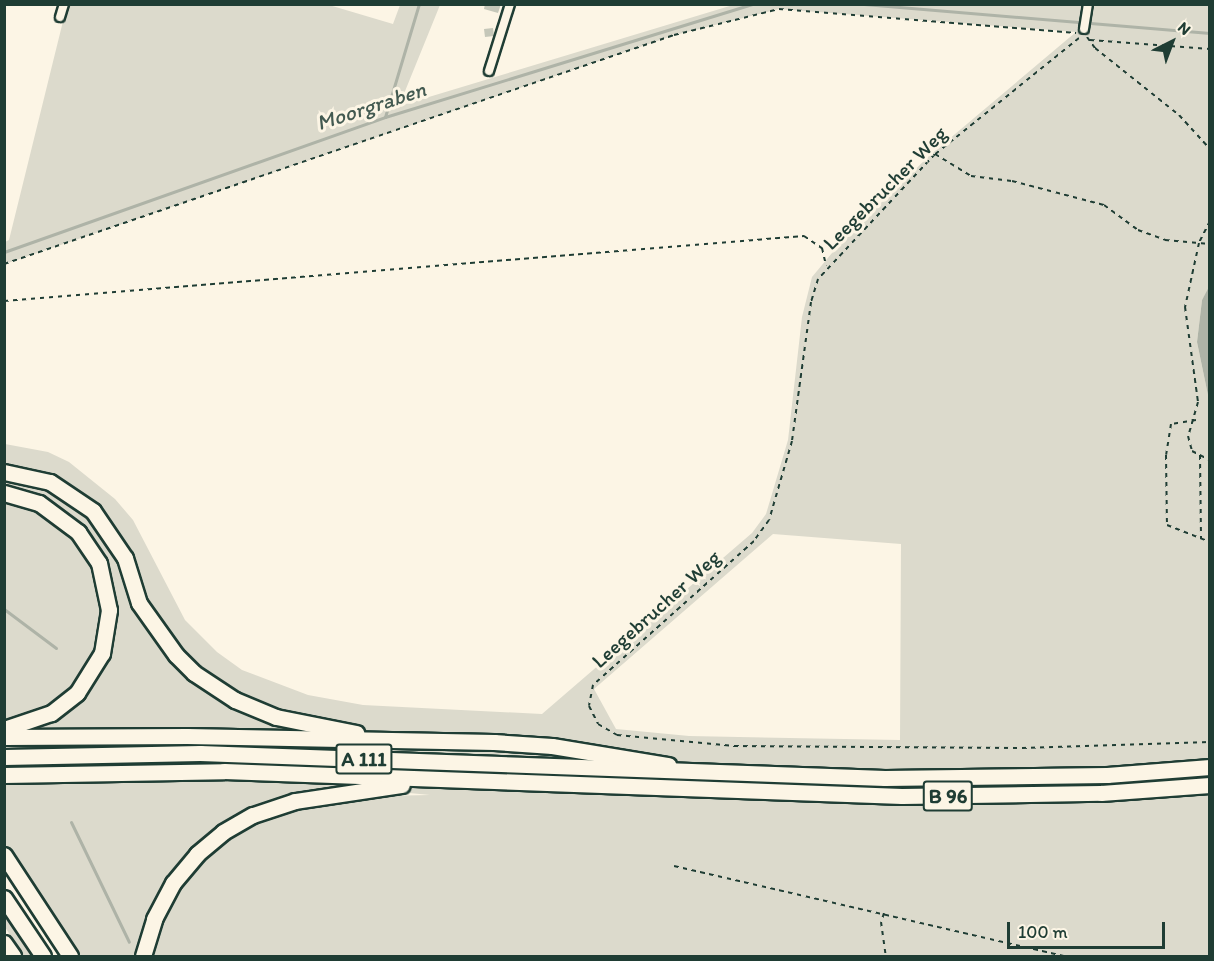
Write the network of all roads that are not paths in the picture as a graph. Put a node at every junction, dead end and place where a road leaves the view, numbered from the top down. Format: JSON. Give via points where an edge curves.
{"nodes":[{"id":1,"x":64,"y":4,"type":"edge"},
{"id":2,"x":510,"y":4,"type":"edge"},
{"id":3,"x":1088,"y":4,"type":"edge"},
{"id":4,"x":60,"y":17,"type":"dead end"},
{"id":5,"x":1085,"y":31,"type":"road end"},
{"id":6,"x":489,"y":71,"type":"dead end"},
{"id":7,"x":4,"y":471,"type":"edge"},
{"id":8,"x":4,"y":493,"type":"edge"},
{"id":9,"x":4,"y":729,"type":"edge"},
{"id":10,"x":4,"y":737,"type":"edge"},
{"id":11,"x":403,"y":741,"type":"junction"},
{"id":12,"x":4,"y":757,"type":"edge"},
{"id":13,"x":1209,"y":767,"type":"edge"},
{"id":14,"x":724,"y":774,"type":"junction"},
{"id":15,"x":4,"y":775,"type":"edge"},
{"id":16,"x":441,"y":781,"type":"junction"},
{"id":17,"x":1209,"y":785,"type":"edge"},
{"id":18,"x":4,"y":855,"type":"edge"},
{"id":19,"x":4,"y":898,"type":"edge"},
{"id":20,"x":4,"y":943,"type":"edge"},
{"id":21,"x":13,"y":957,"type":"edge"},
{"id":22,"x":43,"y":957,"type":"edge"},
{"id":23,"x":70,"y":957,"type":"edge"},
{"id":24,"x":143,"y":957,"type":"edge"}],
"edges":[{"from":1,"to":4,"type":"street"},
{"from":2,"to":6,"type":"street"},
{"from":3,"to":5,"type":"street"},
{"from":7,"to":11,"type":"highway","via":[[50,482],[93,511],[124,558],[139,603],[159,634],[188,667],[215,688],[276,717]]},
{"from":8,"to":9,"type":"highway","via":[[39,503],[78,532],[101,568],[109,610],[102,653],[76,693],[51,713]]},
{"from":10,"to":11,"type":"highway","via":[[178,735]]},
{"from":11,"to":14,"type":"highway","via":[[552,746]]},
{"from":12,"to":14,"type":"highway","number":"A 111","via":[[200,753]]},
{"from":13,"to":14,"type":"highway","number":"B 96","via":[[1107,775],[976,778]]},
{"from":15,"to":16,"type":"highway","number":"A 111","via":[[201,771]]},
{"from":16,"to":17,"type":"highway","number":"B 96","via":[[902,796],[1101,794]]},
{"from":16,"to":24,"type":"highway","via":[[295,801],[236,823],[212,840],[172,883],[154,919]]},
{"from":18,"to":23,"type":"highway"},
{"from":19,"to":22,"type":"highway"},
{"from":20,"to":21,"type":"highway"}]}
